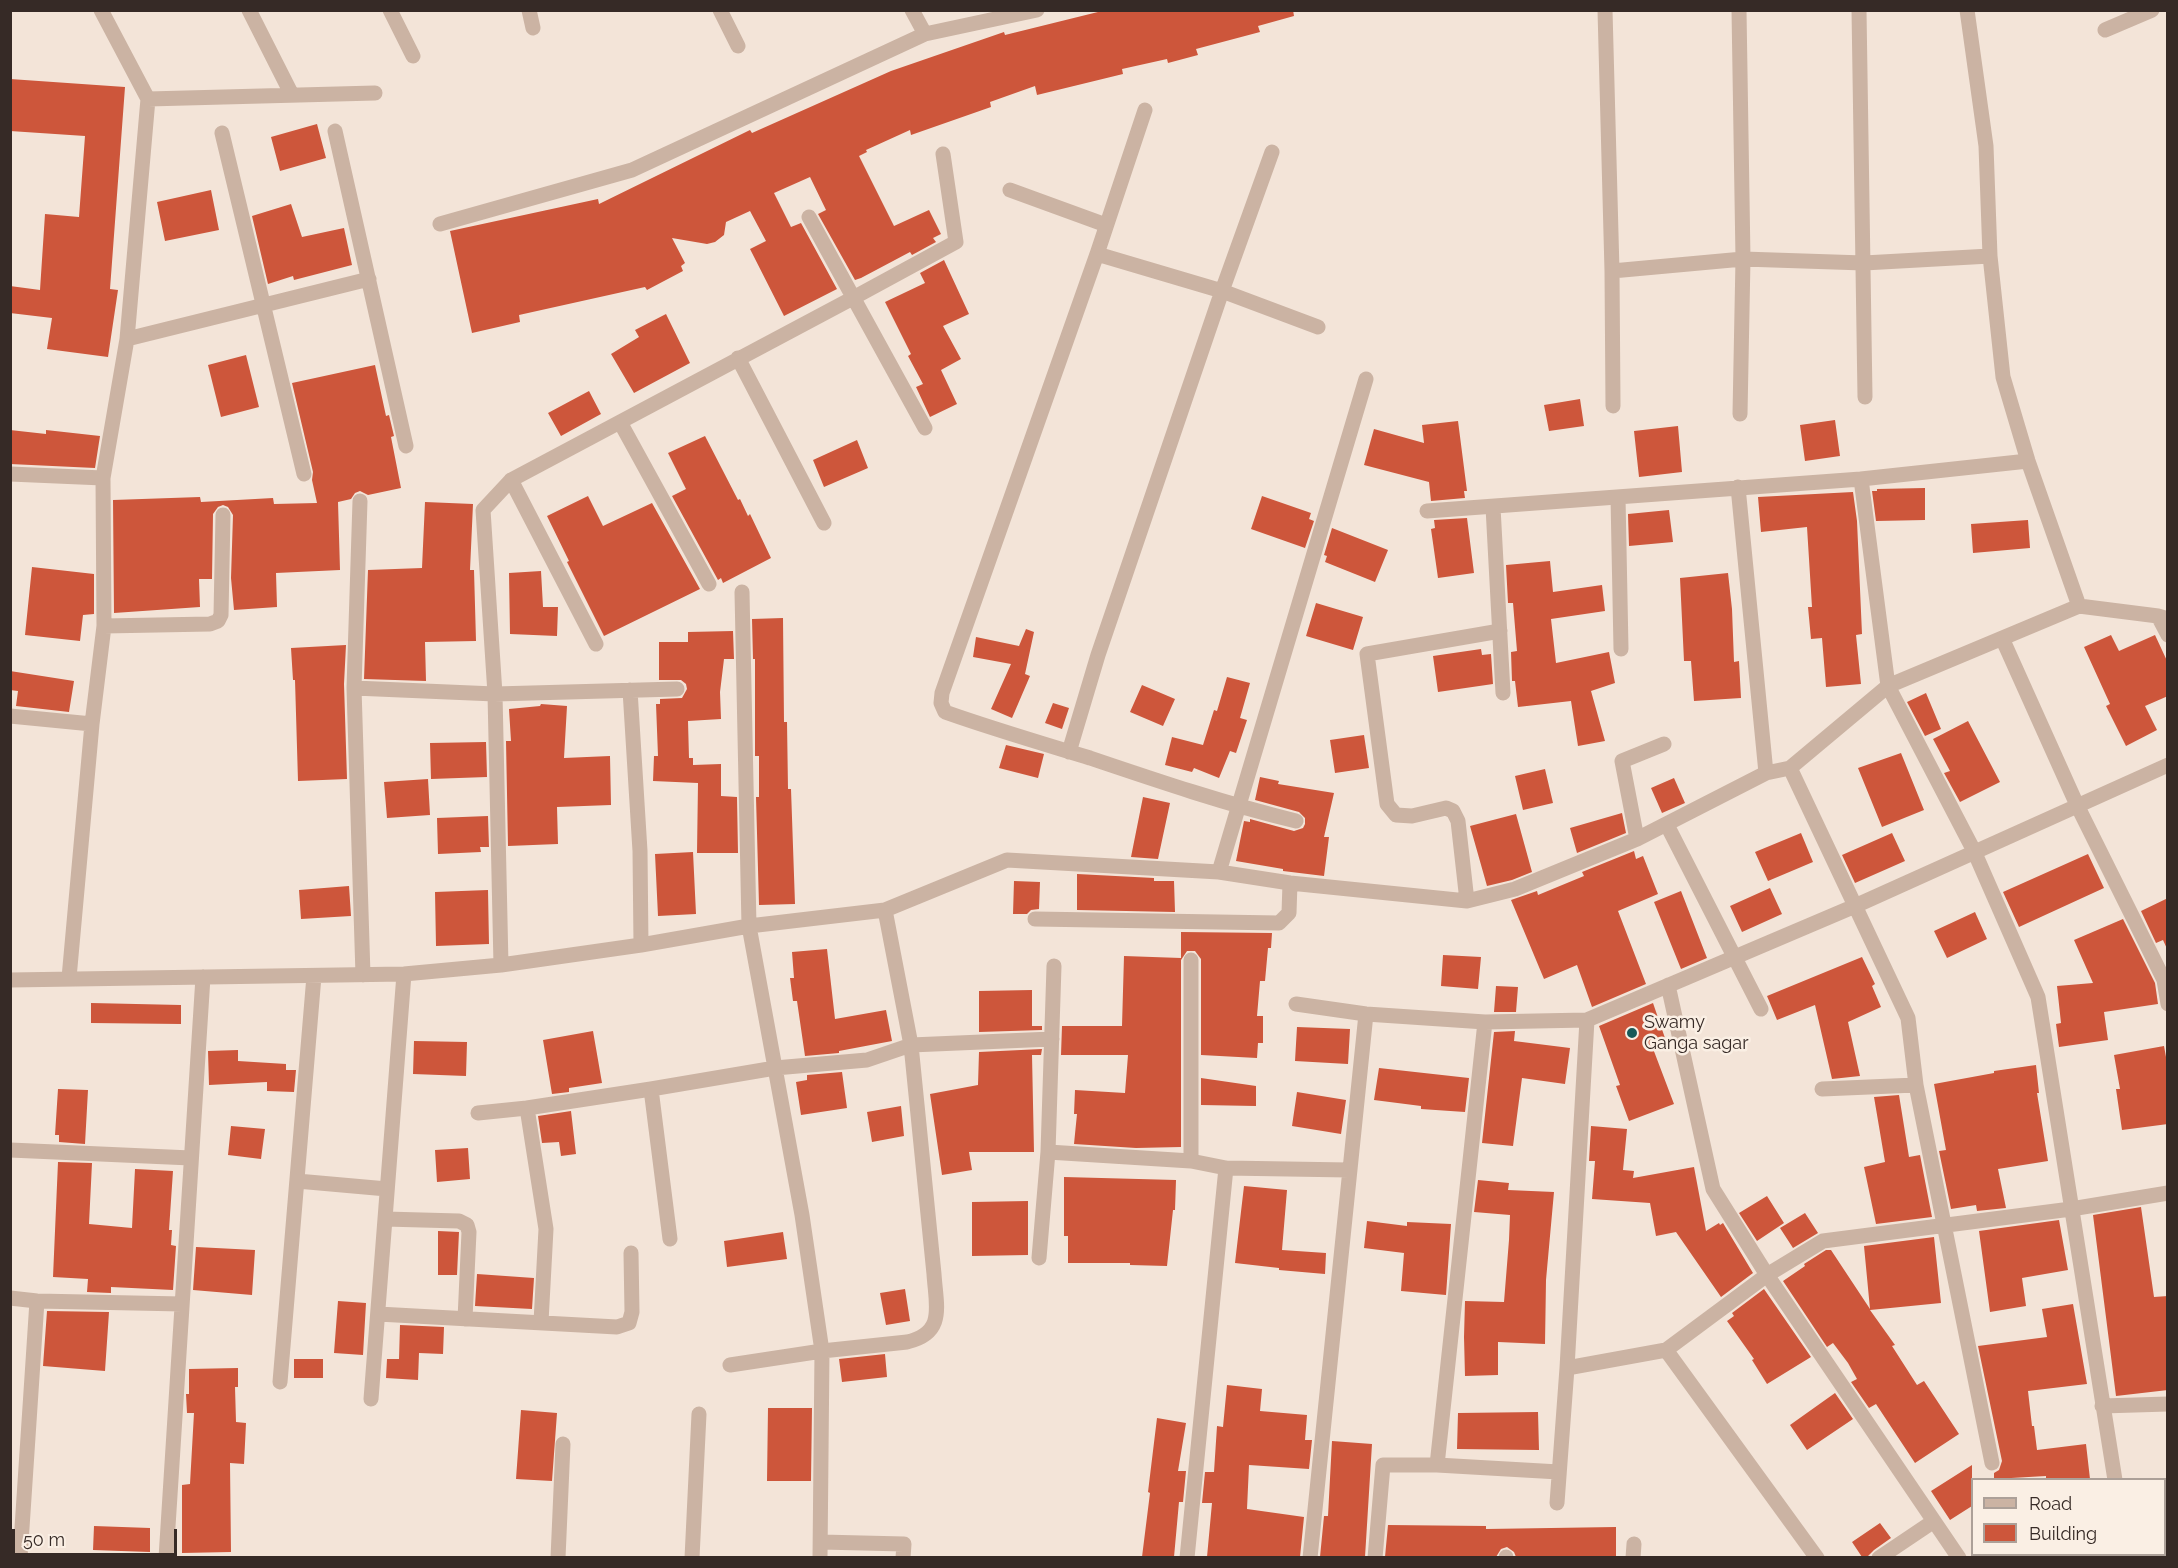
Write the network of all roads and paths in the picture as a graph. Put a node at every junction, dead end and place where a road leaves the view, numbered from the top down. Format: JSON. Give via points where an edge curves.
{"nodes":[{"id":1,"x":101,"y":10,"type":"edge"},
{"id":2,"x":249,"y":10,"type":"edge"},
{"id":3,"x":390,"y":10,"type":"edge"},
{"id":4,"x":529,"y":10,"type":"edge"},
{"id":5,"x":720,"y":10,"type":"edge"},
{"id":6,"x":912,"y":10,"type":"edge"},
{"id":7,"x":1036,"y":10,"type":"edge"},
{"id":8,"x":1605,"y":10,"type":"edge"},
{"id":9,"x":1739,"y":10,"type":"edge"},
{"id":10,"x":1859,"y":10,"type":"edge"},
{"id":11,"x":1967,"y":10,"type":"edge"},
{"id":12,"x":2152,"y":10,"type":"edge"},
{"id":13,"x":533,"y":28,"type":"dead end"},
{"id":14,"x":2105,"y":30,"type":"dead end"},
{"id":15,"x":924,"y":34,"type":"junction"},
{"id":16,"x":738,"y":46,"type":"dead end"},
{"id":17,"x":413,"y":56,"type":"dead end"},
{"id":18,"x":375,"y":93,"type":"dead end"},
{"id":19,"x":292,"y":95,"type":"junction"},
{"id":20,"x":148,"y":99,"type":"junction"},
{"id":21,"x":1145,"y":110,"type":"dead end"},
{"id":22,"x":335,"y":131,"type":"dead end"},
{"id":23,"x":222,"y":133,"type":"dead end"},
{"id":24,"x":1272,"y":152,"type":"dead end"},
{"id":25,"x":943,"y":154,"type":"dead end"},
{"id":26,"x":1010,"y":190,"type":"dead end"},
{"id":27,"x":809,"y":217,"type":"dead end"},
{"id":28,"x":440,"y":224,"type":"dead end"},
{"id":29,"x":1106,"y":225,"type":"junction"},
{"id":30,"x":1097,"y":254,"type":"junction"},
{"id":31,"x":1990,"y":256,"type":"junction"},
{"id":32,"x":1743,"y":259,"type":"junction"},
{"id":33,"x":1864,"y":263,"type":"junction"},
{"id":34,"x":1612,"y":271,"type":"junction"},
{"id":35,"x":369,"y":279,"type":"junction"},
{"id":36,"x":1222,"y":291,"type":"junction"},
{"id":37,"x":854,"y":298,"type":"junction"},
{"id":38,"x":263,"y":304,"type":"junction"},
{"id":39,"x":1318,"y":327,"type":"dead end"},
{"id":40,"x":127,"y":339,"type":"junction"},
{"id":41,"x":738,"y":358,"type":"junction"},
{"id":42,"x":1366,"y":380,"type":"dead end"},
{"id":43,"x":1865,"y":397,"type":"dead end"},
{"id":44,"x":1613,"y":406,"type":"dead end"},
{"id":45,"x":1740,"y":414,"type":"dead end"},
{"id":46,"x":620,"y":422,"type":"junction"},
{"id":47,"x":925,"y":428,"type":"dead end"},
{"id":48,"x":406,"y":446,"type":"dead end"},
{"id":49,"x":2028,"y":461,"type":"junction"},
{"id":50,"x":10,"y":474,"type":"edge"},
{"id":51,"x":304,"y":474,"type":"dead end"},
{"id":52,"x":103,"y":478,"type":"junction"},
{"id":53,"x":1861,"y":479,"type":"junction"},
{"id":54,"x":511,"y":480,"type":"junction"},
{"id":55,"x":1738,"y":487,"type":"junction"},
{"id":56,"x":1618,"y":497,"type":"junction"},
{"id":57,"x":360,"y":501,"type":"dead end"},
{"id":58,"x":1493,"y":507,"type":"junction"},
{"id":59,"x":1426,"y":511,"type":"dead end"},
{"id":60,"x":223,"y":514,"type":"dead end"},
{"id":61,"x":824,"y":523,"type":"dead end"},
{"id":62,"x":709,"y":584,"type":"dead end"},
{"id":63,"x":742,"y":592,"type":"dead end"},
{"id":64,"x":2079,"y":606,"type":"junction"},
{"id":65,"x":2163,"y":618,"type":"edge"},
{"id":66,"x":104,"y":626,"type":"junction"},
{"id":67,"x":1500,"y":632,"type":"junction"},
{"id":68,"x":2168,"y":635,"type":"edge"},
{"id":69,"x":2002,"y":638,"type":"junction"},
{"id":70,"x":597,"y":644,"type":"dead end"},
{"id":71,"x":1621,"y":649,"type":"dead end"},
{"id":72,"x":1888,"y":686,"type":"junction"},
{"id":73,"x":354,"y":688,"type":"junction"},
{"id":74,"x":677,"y":689,"type":"dead end"},
{"id":75,"x":630,"y":690,"type":"junction"},
{"id":76,"x":1503,"y":693,"type":"dead end"},
{"id":77,"x":495,"y":694,"type":"junction"},
{"id":78,"x":10,"y":716,"type":"edge"},
{"id":79,"x":92,"y":724,"type":"junction"},
{"id":80,"x":1664,"y":744,"type":"dead end"},
{"id":81,"x":1069,"y":752,"type":"junction"},
{"id":82,"x":2168,"y":765,"type":"edge"},
{"id":83,"x":1790,"y":768,"type":"junction"},
{"id":84,"x":1766,"y":773,"type":"junction"},
{"id":85,"x":2078,"y":805,"type":"junction"},
{"id":86,"x":1238,"y":807,"type":"junction"},
{"id":87,"x":1296,"y":820,"type":"dead end"},
{"id":88,"x":1667,"y":825,"type":"junction"},
{"id":89,"x":1637,"y":839,"type":"junction"},
{"id":90,"x":1974,"y":851,"type":"junction"},
{"id":91,"x":1219,"y":873,"type":"junction"},
{"id":92,"x":1290,"y":883,"type":"junction"},
{"id":93,"x":1467,"y":901,"type":"junction"},
{"id":94,"x":1855,"y":906,"type":"junction"},
{"id":95,"x":885,"y":910,"type":"junction"},
{"id":96,"x":1035,"y":919,"type":"dead end"},
{"id":97,"x":749,"y":926,"type":"junction"},
{"id":98,"x":641,"y":945,"type":"junction"},
{"id":99,"x":1733,"y":958,"type":"junction"},
{"id":100,"x":1191,"y":960,"type":"dead end"},
{"id":101,"x":501,"y":965,"type":"junction"},
{"id":102,"x":1054,"y":966,"type":"dead end"},
{"id":103,"x":404,"y":974,"type":"junction"},
{"id":104,"x":363,"y":975,"type":"junction"},
{"id":105,"x":314,"y":976,"type":"junction"},
{"id":106,"x":203,"y":977,"type":"junction"},
{"id":107,"x":69,"y":978,"type":"junction"},
{"id":108,"x":10,"y":980,"type":"edge"},
{"id":109,"x":1668,"y":985,"type":"junction"},
{"id":110,"x":1296,"y":1004,"type":"dead end"},
{"id":111,"x":2168,"y":1004,"type":"edge"},
{"id":112,"x":1761,"y":1009,"type":"dead end"},
{"id":113,"x":1366,"y":1014,"type":"junction"},
{"id":114,"x":1587,"y":1020,"type":"junction"},
{"id":115,"x":1485,"y":1022,"type":"junction"},
{"id":116,"x":1052,"y":1039,"type":"junction"},
{"id":117,"x":911,"y":1045,"type":"junction"},
{"id":118,"x":775,"y":1068,"type":"junction"},
{"id":119,"x":1916,"y":1085,"type":"junction"},
{"id":120,"x":651,"y":1089,"type":"junction"},
{"id":121,"x":1822,"y":1089,"type":"dead end"},
{"id":122,"x":527,"y":1108,"type":"junction"},
{"id":123,"x":478,"y":1113,"type":"dead end"},
{"id":124,"x":10,"y":1150,"type":"edge"},
{"id":125,"x":1048,"y":1152,"type":"junction"},
{"id":126,"x":191,"y":1158,"type":"junction"},
{"id":127,"x":1191,"y":1161,"type":"junction"},
{"id":128,"x":1226,"y":1168,"type":"junction"},
{"id":129,"x":1348,"y":1170,"type":"junction"},
{"id":130,"x":297,"y":1182,"type":"junction"},
{"id":131,"x":387,"y":1189,"type":"junction"},
{"id":132,"x":2168,"y":1193,"type":"edge"},
{"id":133,"x":2071,"y":1209,"type":"junction"},
{"id":134,"x":385,"y":1219,"type":"junction"},
{"id":135,"x":1943,"y":1224,"type":"junction"},
{"id":136,"x":670,"y":1239,"type":"dead end"},
{"id":137,"x":631,"y":1253,"type":"dead end"},
{"id":138,"x":1039,"y":1258,"type":"dead end"},
{"id":139,"x":1767,"y":1275,"type":"junction"},
{"id":140,"x":10,"y":1298,"type":"edge"},
{"id":141,"x":37,"y":1301,"type":"junction"},
{"id":142,"x":182,"y":1304,"type":"junction"},
{"id":143,"x":378,"y":1314,"type":"junction"},
{"id":144,"x":465,"y":1318,"type":"junction"},
{"id":145,"x":541,"y":1323,"type":"junction"},
{"id":146,"x":1666,"y":1350,"type":"junction"},
{"id":147,"x":822,"y":1351,"type":"junction"},
{"id":148,"x":730,"y":1365,"type":"dead end"},
{"id":149,"x":1567,"y":1368,"type":"junction"},
{"id":150,"x":280,"y":1382,"type":"dead end"},
{"id":151,"x":371,"y":1399,"type":"dead end"},
{"id":152,"x":2168,"y":1404,"type":"edge"},
{"id":153,"x":2102,"y":1406,"type":"junction"},
{"id":154,"x":699,"y":1414,"type":"dead end"},
{"id":155,"x":563,"y":1444,"type":"dead end"},
{"id":156,"x":1992,"y":1463,"type":"dead end"},
{"id":157,"x":1437,"y":1466,"type":"junction"},
{"id":158,"x":1559,"y":1472,"type":"junction"},
{"id":159,"x":2115,"y":1478,"type":"edge"},
{"id":160,"x":17,"y":1498,"type":"edge"},
{"id":161,"x":1557,"y":1503,"type":"dead end"},
{"id":162,"x":1934,"y":1521,"type":"junction"},
{"id":163,"x":821,"y":1542,"type":"junction"},
{"id":164,"x":904,"y":1551,"type":"edge"},
{"id":165,"x":20,"y":1557,"type":"edge"},
{"id":166,"x":166,"y":1557,"type":"edge"},
{"id":167,"x":558,"y":1557,"type":"edge"},
{"id":168,"x":692,"y":1557,"type":"edge"},
{"id":169,"x":820,"y":1557,"type":"edge"},
{"id":170,"x":1187,"y":1557,"type":"edge"},
{"id":171,"x":1310,"y":1557,"type":"edge"},
{"id":172,"x":1375,"y":1557,"type":"edge"},
{"id":173,"x":1817,"y":1557,"type":"edge"},
{"id":174,"x":1879,"y":1557,"type":"edge"},
{"id":175,"x":1959,"y":1557,"type":"edge"}],
"edges":[{"from":1,"to":20,"type":"street"},
{"from":2,"to":19,"type":"street"},
{"from":3,"to":17,"type":"street"},
{"from":4,"to":13,"type":"street"},
{"from":5,"to":16,"type":"street"},
{"from":6,"to":15,"type":"street"},
{"from":7,"to":15,"type":"street"},
{"from":8,"to":34,"type":"street"},
{"from":9,"to":32,"type":"street"},
{"from":10,"to":33,"type":"street"},
{"from":11,"to":31,"type":"street","via":[[1986,146]]},
{"from":12,"to":14,"type":"street"},
{"from":15,"to":28,"type":"street","via":[[632,170]]},
{"from":18,"to":19,"type":"street"},
{"from":19,"to":20,"type":"street"},
{"from":20,"to":40,"type":"street"},
{"from":21,"to":29,"type":"street"},
{"from":22,"to":35,"type":"street"},
{"from":23,"to":38,"type":"street"},
{"from":24,"to":36,"type":"street"},
{"from":25,"to":37,"type":"street","via":[[956,242]]},
{"from":26,"to":29,"type":"street"},
{"from":27,"to":37,"type":"street"},
{"from":29,"to":30,"type":"street"},
{"from":30,"to":36,"type":"street"},
{"from":30,"to":81,"type":"street","via":[[941,703],[945,712]]},
{"from":31,"to":33,"type":"street"},
{"from":31,"to":49,"type":"street","via":[[2003,376]]},
{"from":32,"to":33,"type":"street"},
{"from":32,"to":34,"type":"street"},
{"from":32,"to":45,"type":"street"},
{"from":33,"to":43,"type":"street"},
{"from":34,"to":44,"type":"street"},
{"from":35,"to":38,"type":"street"},
{"from":35,"to":48,"type":"street"},
{"from":36,"to":39,"type":"street"},
{"from":36,"to":81,"type":"street","via":[[1098,655]]},
{"from":37,"to":41,"type":"street"},
{"from":37,"to":47,"type":"street"},
{"from":38,"to":40,"type":"street"},
{"from":38,"to":51,"type":"street"},
{"from":40,"to":52,"type":"street"},
{"from":41,"to":46,"type":"street"},
{"from":41,"to":61,"type":"street"},
{"from":42,"to":86,"type":"street"},
{"from":46,"to":54,"type":"street"},
{"from":46,"to":62,"type":"street"},
{"from":49,"to":53,"type":"street"},
{"from":49,"to":64,"type":"street"},
{"from":50,"to":52,"type":"street"},
{"from":52,"to":66,"type":"street"},
{"from":53,"to":55,"type":"street"},
{"from":53,"to":72,"type":"street"},
{"from":54,"to":70,"type":"street"},
{"from":54,"to":77,"type":"street","via":[[483,510]]},
{"from":55,"to":56,"type":"street"},
{"from":55,"to":84,"type":"street"},
{"from":56,"to":58,"type":"street"},
{"from":56,"to":71,"type":"street"},
{"from":57,"to":73,"type":"street"},
{"from":58,"to":59,"type":"street"},
{"from":58,"to":67,"type":"street"},
{"from":60,"to":66,"type":"street","via":[[218,621]]},
{"from":63,"to":97,"type":"street"},
{"from":64,"to":65,"type":"street"},
{"from":64,"to":69,"type":"street"},
{"from":65,"to":68,"type":"street"},
{"from":66,"to":79,"type":"street"},
{"from":67,"to":76,"type":"street"},
{"from":67,"to":93,"type":"street","via":[[1367,654],[1387,804],[1396,815],[1412,816],[1446,808],[1453,811],[1458,821]]},
{"from":69,"to":72,"type":"street"},
{"from":69,"to":85,"type":"street"},
{"from":72,"to":83,"type":"street"},
{"from":72,"to":90,"type":"street"},
{"from":73,"to":77,"type":"street"},
{"from":73,"to":104,"type":"street"},
{"from":74,"to":75,"type":"street"},
{"from":75,"to":77,"type":"street"},
{"from":75,"to":98,"type":"street","via":[[640,851]]},
{"from":77,"to":101,"type":"street"},
{"from":78,"to":79,"type":"street"},
{"from":79,"to":107,"type":"street"},
{"from":80,"to":89,"type":"street","via":[[1622,761]]},
{"from":81,"to":86,"type":"street"},
{"from":82,"to":85,"type":"street"},
{"from":83,"to":84,"type":"street"},
{"from":83,"to":94,"type":"street"},
{"from":84,"to":88,"type":"street"},
{"from":85,"to":90,"type":"street"},
{"from":85,"to":111,"type":"street","via":[[2164,980]]},
{"from":86,"to":87,"type":"street"},
{"from":86,"to":91,"type":"street"},
{"from":88,"to":89,"type":"street"},
{"from":88,"to":99,"type":"street"},
{"from":89,"to":93,"type":"street","via":[[1515,889]]},
{"from":90,"to":94,"type":"street"},
{"from":90,"to":133,"type":"street","via":[[2038,997]]},
{"from":91,"to":92,"type":"street"},
{"from":91,"to":95,"type":"street","via":[[1007,860]]},
{"from":92,"to":93,"type":"street"},
{"from":92,"to":96,"type":"street","via":[[1289,913],[1279,923]]},
{"from":94,"to":99,"type":"street"},
{"from":94,"to":119,"type":"street","via":[[1908,1018]]},
{"from":95,"to":97,"type":"street"},
{"from":95,"to":117,"type":"street"},
{"from":97,"to":98,"type":"street"},
{"from":97,"to":118,"type":"street"},
{"from":98,"to":101,"type":"street"},
{"from":99,"to":109,"type":"street"},
{"from":99,"to":112,"type":"street"},
{"from":100,"to":127,"type":"street"},
{"from":101,"to":103,"type":"street"},
{"from":102,"to":116,"type":"street"},
{"from":103,"to":104,"type":"street"},
{"from":103,"to":131,"type":"street"},
{"from":104,"to":105,"type":"street"},
{"from":105,"to":106,"type":"street"},
{"from":105,"to":130,"type":"street"},
{"from":106,"to":107,"type":"street"},
{"from":106,"to":126,"type":"street"},
{"from":107,"to":108,"type":"street"},
{"from":109,"to":114,"type":"street"},
{"from":109,"to":139,"type":"street","via":[[1713,1188]]},
{"from":110,"to":113,"type":"street"},
{"from":113,"to":115,"type":"street"},
{"from":113,"to":129,"type":"street"},
{"from":114,"to":115,"type":"street"},
{"from":114,"to":149,"type":"street"},
{"from":115,"to":157,"type":"street"},
{"from":116,"to":117,"type":"street"},
{"from":116,"to":125,"type":"street"},
{"from":117,"to":118,"type":"street","via":[[867,1060]]},
{"from":117,"to":147,"type":"street","via":[[934,1274],[935,1323],[920,1339]]},
{"from":118,"to":120,"type":"street"},
{"from":118,"to":147,"type":"street"},
{"from":119,"to":121,"type":"street"},
{"from":119,"to":135,"type":"street"},
{"from":120,"to":122,"type":"street"},
{"from":120,"to":136,"type":"street"},
{"from":122,"to":123,"type":"street"},
{"from":122,"to":145,"type":"street","via":[[546,1229]]},
{"from":124,"to":126,"type":"street"},
{"from":125,"to":127,"type":"street"},
{"from":125,"to":138,"type":"street"},
{"from":126,"to":142,"type":"street"},
{"from":127,"to":128,"type":"street"},
{"from":128,"to":129,"type":"street"},
{"from":128,"to":170,"type":"street"},
{"from":129,"to":171,"type":"street"},
{"from":130,"to":131,"type":"street"},
{"from":130,"to":150,"type":"street"},
{"from":131,"to":134,"type":"street"},
{"from":132,"to":133,"type":"street"},
{"from":133,"to":135,"type":"street"},
{"from":133,"to":153,"type":"street"},
{"from":134,"to":143,"type":"street"},
{"from":134,"to":144,"type":"street","via":[[459,1221],[467,1225]]},
{"from":135,"to":139,"type":"street","via":[[1823,1241]]},
{"from":135,"to":156,"type":"street"},
{"from":137,"to":145,"type":"street","via":[[629,1323],[617,1327]]},
{"from":139,"to":146,"type":"street"},
{"from":139,"to":162,"type":"street"},
{"from":140,"to":141,"type":"street"},
{"from":141,"to":142,"type":"street"},
{"from":141,"to":160,"type":"street"},
{"from":142,"to":166,"type":"street"},
{"from":143,"to":144,"type":"street"},
{"from":143,"to":151,"type":"street"},
{"from":144,"to":145,"type":"street"},
{"from":146,"to":149,"type":"street"},
{"from":146,"to":173,"type":"street"},
{"from":147,"to":148,"type":"street"},
{"from":147,"to":163,"type":"street"},
{"from":149,"to":158,"type":"street"},
{"from":152,"to":153,"type":"street"},
{"from":153,"to":159,"type":"street"},
{"from":154,"to":168,"type":"street"},
{"from":155,"to":167,"type":"street"},
{"from":157,"to":158,"type":"street"},
{"from":157,"to":172,"type":"street","via":[[1383,1465]]},
{"from":158,"to":161,"type":"street"},
{"from":160,"to":165,"type":"street"},
{"from":162,"to":174,"type":"street"},
{"from":162,"to":175,"type":"street"},
{"from":163,"to":164,"type":"street"},
{"from":163,"to":169,"type":"street"}]}
